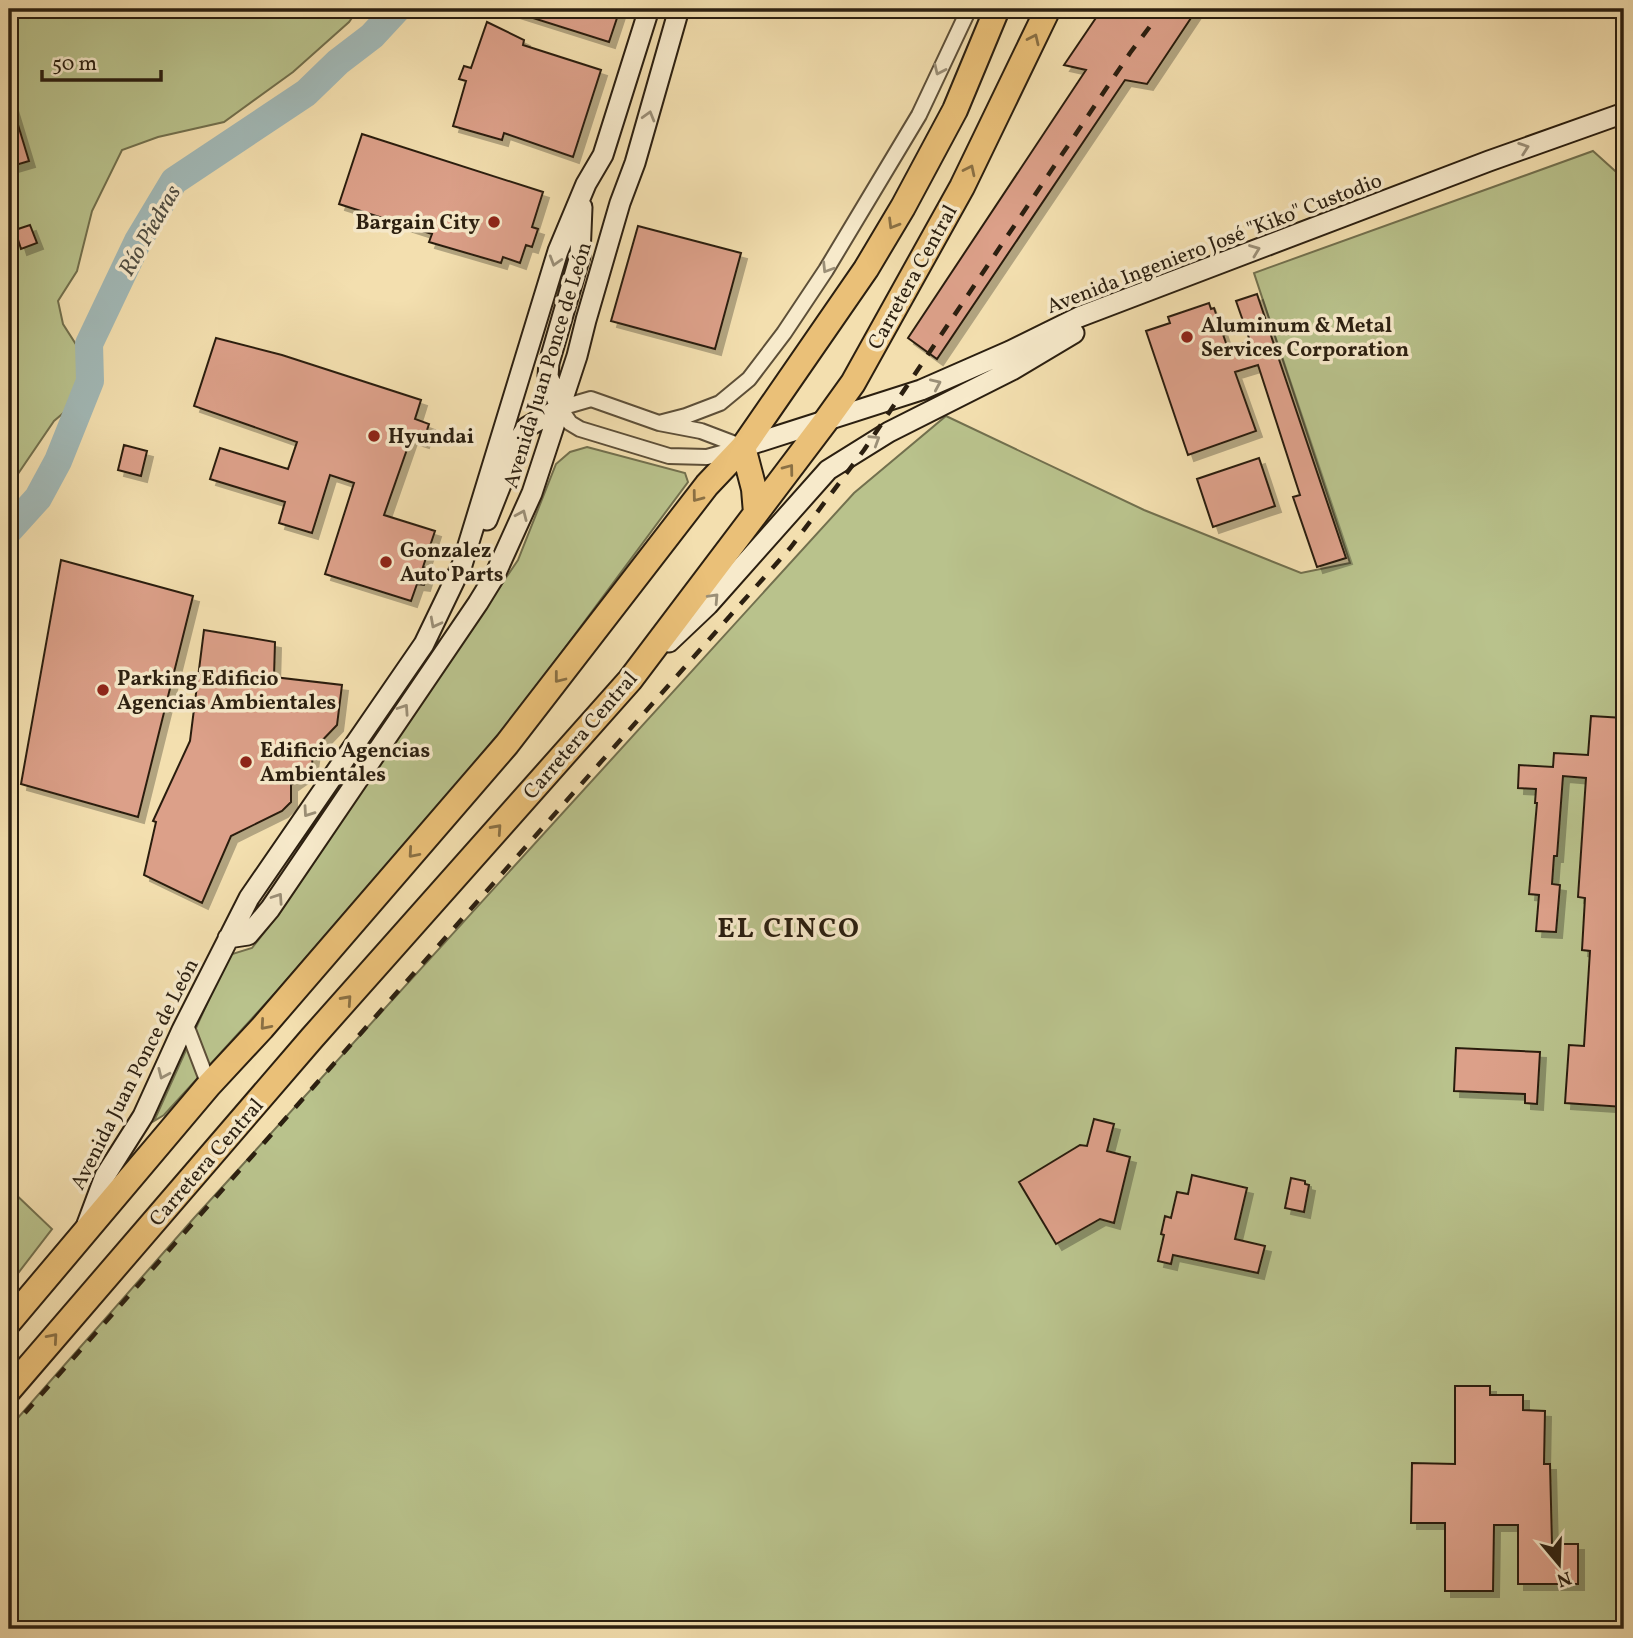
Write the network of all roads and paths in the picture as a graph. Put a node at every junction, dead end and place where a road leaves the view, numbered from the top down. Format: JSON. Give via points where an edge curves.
{"nodes":[{"id":1,"x":649,"y":9,"type":"edge"},
{"id":2,"x":679,"y":9,"type":"edge"},
{"id":3,"x":969,"y":9,"type":"edge"},
{"id":4,"x":997,"y":9,"type":"edge"},
{"id":5,"x":1048,"y":9,"type":"edge"},
{"id":6,"x":1624,"y":101,"type":"edge"},
{"id":7,"x":1624,"y":113,"type":"edge"},
{"id":8,"x":1560,"y":136,"type":"junction"},
{"id":9,"x":582,"y":196,"type":"junction"},
{"id":10,"x":1141,"y":293,"type":"junction"},
{"id":11,"x":560,"y":408,"type":"junction"},
{"id":12,"x":825,"y":422,"type":"junction"},
{"id":13,"x":659,"y":423,"type":"junction"},
{"id":14,"x":743,"y":447,"type":"junction"},
{"id":15,"x":756,"y":513,"type":"junction"},
{"id":16,"x":462,"y":565,"type":"junction"},
{"id":17,"x":629,"y":680,"type":"junction"},
{"id":18,"x":228,"y":938,"type":"junction"},
{"id":19,"x":186,"y":1025,"type":"junction"},
{"id":20,"x":209,"y":1085,"type":"junction"},
{"id":21,"x":84,"y":1231,"type":"junction"},
{"id":22,"x":9,"y":1322,"type":"edge"},
{"id":23,"x":9,"y":1390,"type":"edge"}],
"edges":[{"from":1,"to":9,"type":"street","name":"Avenida Juan Ponce de León","via":[[603,155]]},
{"from":11,"to":2,"type":"street","name":"Avenida Juan Ponce de León","one_way":true},
{"from":3,"to":13,"type":"street","one_way":true,"via":[[919,114],[784,333],[749,379],[720,402]]},
{"from":4,"to":14,"type":"highway","name":"Carretera Central","one_way":true,"via":[[955,110],[903,207],[841,308]]},
{"from":12,"to":5,"type":"highway","name":"Carretera Central","one_way":true,"via":[[859,371],[962,187]]},
{"from":6,"to":8,"type":"street"},
{"from":7,"to":8,"type":"street","name":"Avenida Ingeniero José \"Kiko\" Custodio"},
{"from":10,"to":8,"type":"street","name":"Avenida Ingeniero José \"Kiko\" Custodio","one_way":true},
{"from":9,"to":11,"type":"street","via":[[580,256],[549,363],[548,376]]},
{"from":9,"to":16,"type":"street","name":"Avenida Juan Ponce de León","one_way":true,"via":[[558,251]]},
{"from":12,"to":10,"type":"street","name":"Avenida Ingeniero José \"Kiko\" Custodio","one_way":true,"via":[[921,390]]},
{"from":17,"to":10,"type":"street","one_way":true,"via":[[708,605],[828,470],[888,432],[1012,370]]},
{"from":11,"to":13,"type":"street","via":[[591,399]]},
{"from":11,"to":14,"type":"street","via":[[570,424],[580,429],[669,456],[708,457]]},
{"from":11,"to":16,"type":"street","via":[[527,428],[519,439],[477,544]]},
{"from":18,"to":11,"type":"street","name":"Avenida Juan Ponce de León","one_way":true,"via":[[248,935],[270,909],[494,577],[532,493]]},
{"from":12,"to":14,"type":"street","name":"Avenida Ingeniero José \"Kiko\" Custodio"},
{"from":15,"to":12,"type":"highway","name":"Carretera Central","one_way":true},
{"from":13,"to":14,"type":"street","via":[[701,431]]},
{"from":14,"to":15,"type":"highway"},
{"from":14,"to":20,"type":"highway","name":"Carretera Central","one_way":true,"via":[[707,485],[507,744]]},
{"from":15,"to":17,"type":"highway","name":"Carretera Central"},
{"from":16,"to":18,"type":"street","name":"Avenida Juan Ponce de León","one_way":true,"via":[[424,643],[249,898]]},
{"from":23,"to":17,"type":"highway","name":"Carretera Central","one_way":true},
{"from":18,"to":19,"type":"street","name":"Avenida Juan Ponce de León"},
{"from":19,"to":20,"type":"street"},
{"from":19,"to":21,"type":"street","name":"Avenida Juan Ponce de León","one_way":true,"via":[[143,1116],[105,1176]]},
{"from":20,"to":21,"type":"highway","name":"Carretera Central"},
{"from":21,"to":22,"type":"highway","name":"Carretera Central"}]}
